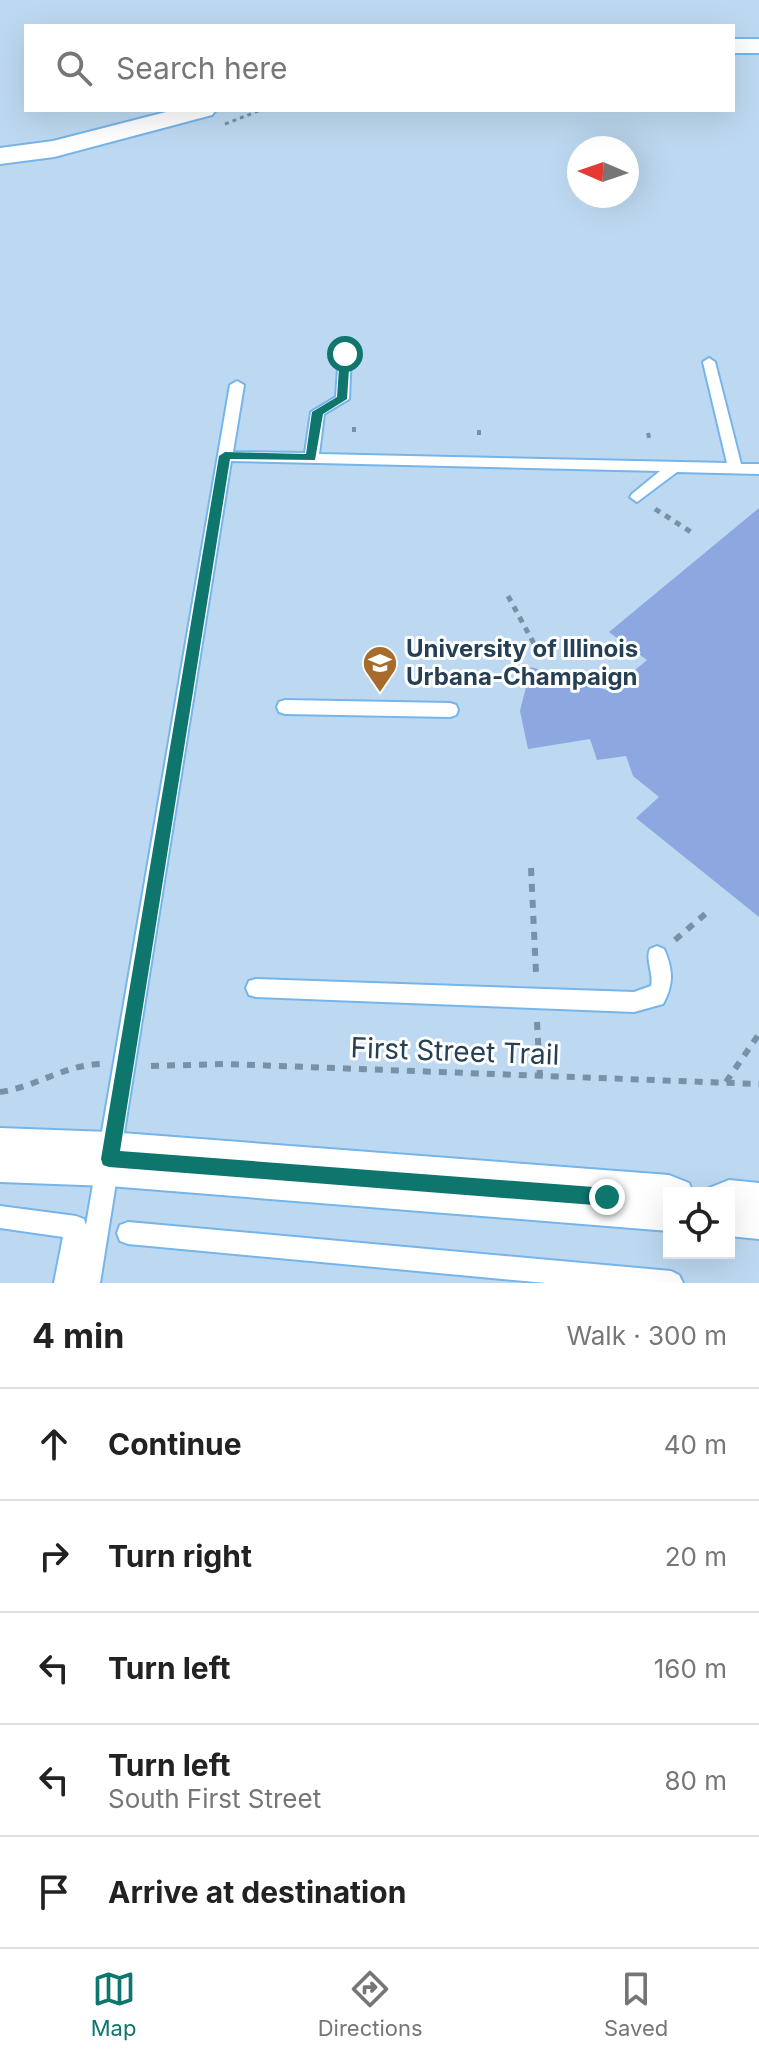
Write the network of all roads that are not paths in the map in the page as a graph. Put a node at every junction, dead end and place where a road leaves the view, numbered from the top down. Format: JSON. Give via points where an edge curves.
{"nodes":[{"id":1,"x":735,"y":46,"type":"edge"},
{"id":2,"x":759,"y":46,"type":"edge"},
{"id":3,"x":195,"y":112,"type":"edge"},
{"id":4,"x":0,"y":156,"type":"edge"},
{"id":5,"x":345,"y":354,"type":"dead end"},
{"id":6,"x":709,"y":362,"type":"dead end"},
{"id":7,"x":237,"y":385,"type":"dead end"},
{"id":8,"x":225,"y":456,"type":"junction"},
{"id":9,"x":311,"y":458,"type":"junction"},
{"id":10,"x":674,"y":467,"type":"junction"},
{"id":11,"x":735,"y":469,"type":"junction"},
{"id":12,"x":759,"y":469,"type":"edge"},
{"id":13,"x":637,"y":497,"type":"road end"},
{"id":14,"x":285,"y":707,"type":"dead end"},
{"id":15,"x":450,"y":710,"type":"dead end"},
{"id":16,"x":657,"y":955,"type":"road end"},
{"id":17,"x":256,"y":988,"type":"dead end"},
{"id":18,"x":0,"y":1155,"type":"edge"},
{"id":19,"x":109,"y":1159,"type":"junction"},
{"id":20,"x":663,"y":1203,"type":"edge"},
{"id":21,"x":735,"y":1209,"type":"edge"},
{"id":22,"x":759,"y":1211,"type":"edge"},
{"id":23,"x":0,"y":1217,"type":"edge"},
{"id":24,"x":128,"y":1233,"type":"dead end"},
{"id":25,"x":66,"y":1283,"type":"edge"},
{"id":26,"x":88,"y":1283,"type":"edge"},
{"id":27,"x":671,"y":1283,"type":"edge"}],
"edges":[{"from":1,"to":2,"type":"street"},
{"from":3,"to":4,"type":"street","via":[[54,149]]},
{"from":5,"to":9,"type":"lane","via":[[342,399],[318,412]]},
{"from":6,"to":11,"type":"lane"},
{"from":7,"to":8,"type":"lane"},
{"from":8,"to":9,"type":"lane"},
{"from":8,"to":19,"type":"lane"},
{"from":9,"to":10,"type":"lane"},
{"from":10,"to":11,"type":"lane"},
{"from":10,"to":13,"type":"lane"},
{"from":11,"to":12,"type":"lane"},
{"from":14,"to":15,"type":"lane"},
{"from":16,"to":17,"type":"lane","via":[[663,987],[656,997],[634,1002]]},
{"from":18,"to":19,"type":"street"},
{"from":19,"to":20,"type":"street"},
{"from":19,"to":26,"type":"lane"},
{"from":21,"to":22,"type":"street"},
{"from":23,"to":25,"type":"lane","via":[[76,1227]]},
{"from":24,"to":27,"type":"lane"}]}
